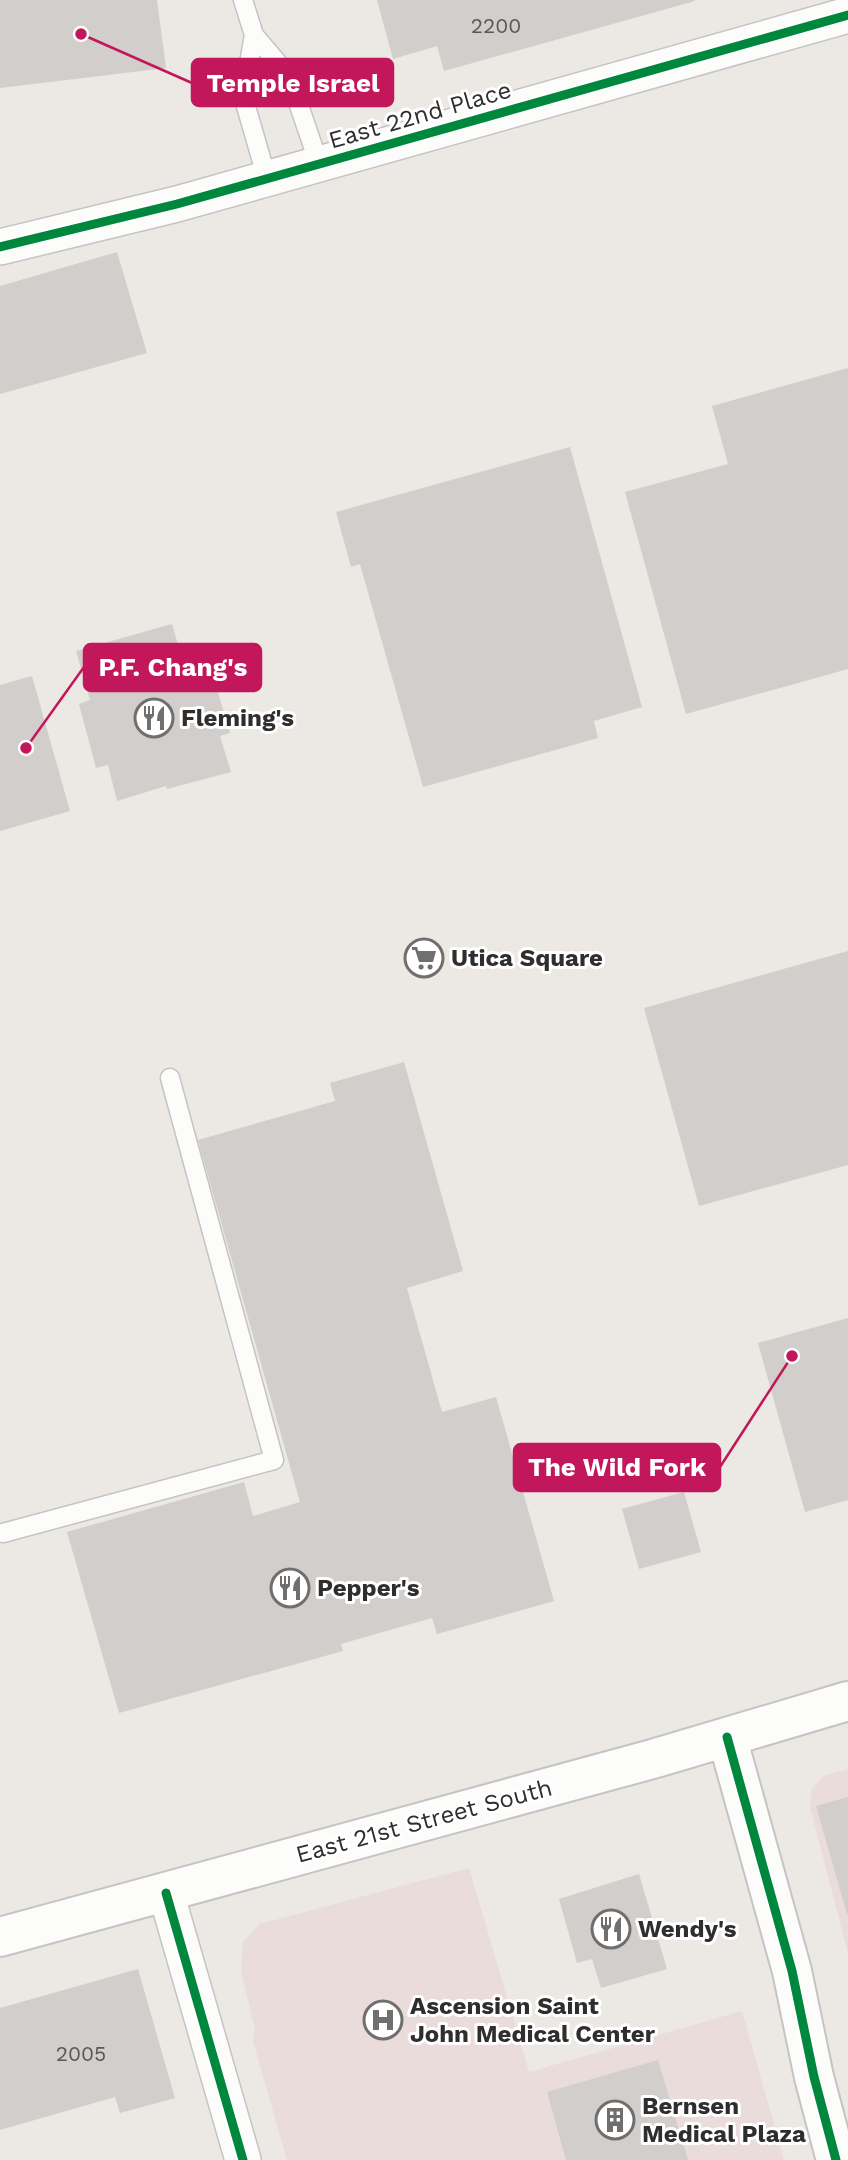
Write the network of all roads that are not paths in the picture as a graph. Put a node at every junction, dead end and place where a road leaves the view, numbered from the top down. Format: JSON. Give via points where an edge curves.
{"nodes":[{"id":1,"x":243,"y":0,"type":"edge"},
{"id":2,"x":848,"y":15,"type":"edge"},
{"id":3,"x":254,"y":35,"type":"junction"},
{"id":4,"x":318,"y":164,"type":"junction"},
{"id":5,"x":267,"y":178,"type":"junction"},
{"id":6,"x":0,"y":247,"type":"edge"},
{"id":7,"x":170,"y":1078,"type":"dead end"},
{"id":8,"x":3,"y":1533,"type":"dead end"},
{"id":9,"x":848,"y":1701,"type":"edge"},
{"id":10,"x":727,"y":1737,"type":"junction"},
{"id":11,"x":166,"y":1893,"type":"junction"},
{"id":12,"x":0,"y":1937,"type":"edge"},
{"id":13,"x":243,"y":2160,"type":"edge"},
{"id":14,"x":836,"y":2160,"type":"edge"}],
"edges":[{"from":1,"to":3,"type":"lane"},
{"from":2,"to":4,"type":"street","name":"East 22nd Place"},
{"from":3,"to":4,"type":"lane","via":[[289,76]]},
{"from":3,"to":5,"type":"lane","via":[[243,96]]},
{"from":4,"to":5,"type":"street","name":"East 22nd Place"},
{"from":5,"to":6,"type":"street","name":"East 22nd Place"},
{"from":7,"to":8,"type":"lane","via":[[274,1460]]},
{"from":9,"to":10,"type":"main road","name":"East 21st Street South"},
{"from":10,"to":11,"type":"main road","name":"East 21st Street South"},
{"from":10,"to":14,"type":"main road","via":[[792,1971]]},
{"from":11,"to":12,"type":"main road","name":"East 21st Street South"},
{"from":11,"to":13,"type":"street"}]}
